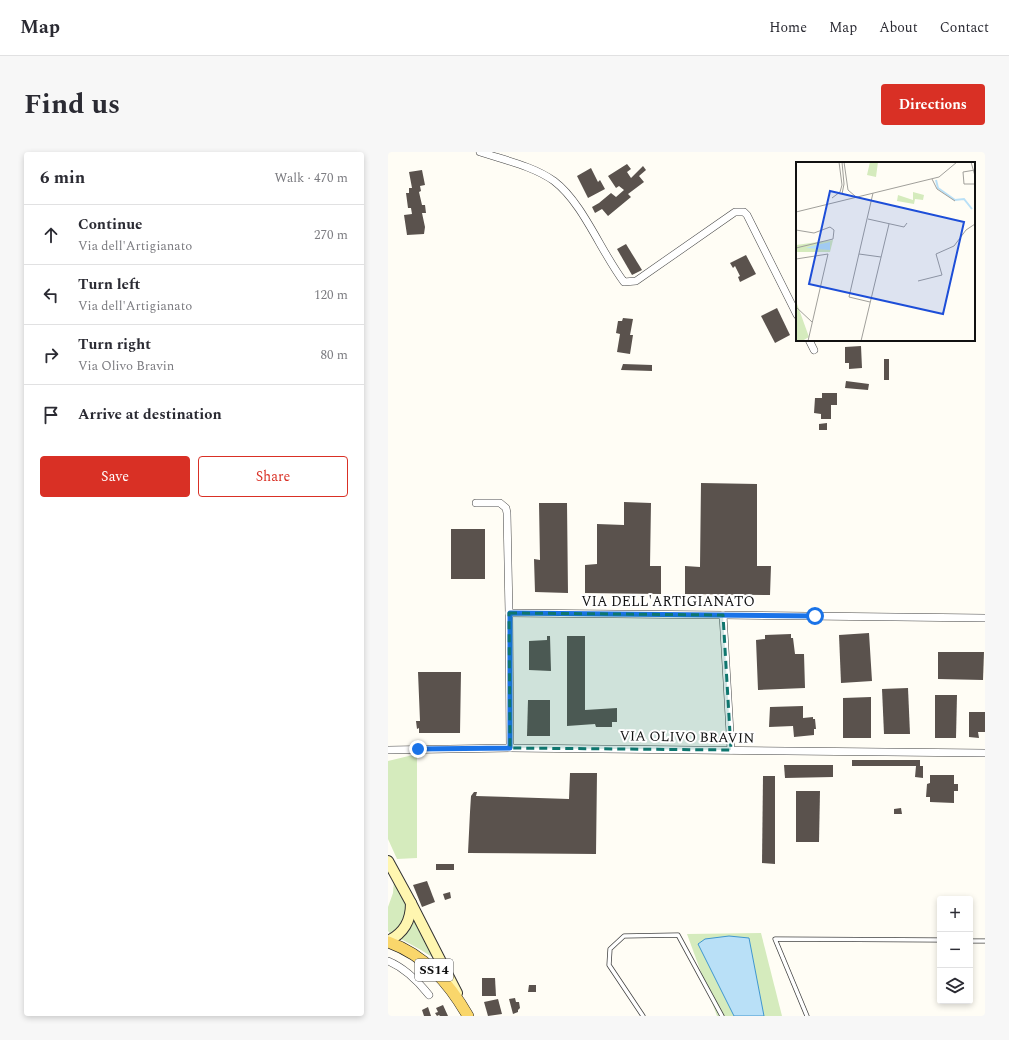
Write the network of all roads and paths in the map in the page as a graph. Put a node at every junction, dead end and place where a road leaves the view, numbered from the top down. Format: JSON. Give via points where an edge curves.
{"nodes":[{"id":1,"x":480,"y":152,"type":"edge"},
{"id":2,"x":796,"y":313,"type":"edge"},
{"id":3,"x":810,"y":341,"type":"edge"},
{"id":4,"x":814,"y":350,"type":"dead end"},
{"id":5,"x":476,"y":503,"type":"dead end"},
{"id":6,"x":510,"y":613,"type":"junction"},
{"id":7,"x":723,"y":615,"type":"junction"},
{"id":8,"x":985,"y":618,"type":"edge"},
{"id":9,"x":510,"y":748,"type":"junction"},
{"id":10,"x":388,"y":750,"type":"edge"},
{"id":11,"x":731,"y":750,"type":"junction"},
{"id":12,"x":985,"y":752,"type":"edge"},
{"id":13,"x":388,"y":861,"type":"edge"},
{"id":14,"x":411,"y":904,"type":"junction"},
{"id":15,"x":937,"y":940,"type":"edge"},
{"id":16,"x":973,"y":941,"type":"edge"},
{"id":17,"x":985,"y":941,"type":"edge"},
{"id":18,"x":388,"y":942,"type":"edge"},
{"id":19,"x":388,"y":961,"type":"edge"},
{"id":20,"x":429,"y":995,"type":"dead end"},
{"id":21,"x":467,"y":1015,"type":"edge"},
{"id":22,"x":643,"y":1016,"type":"edge"},
{"id":23,"x":722,"y":1016,"type":"edge"},
{"id":24,"x":807,"y":1016,"type":"edge"}],
"edges":[{"from":1,"to":2,"type":"street","via":[[534,171],[553,181],[575,203],[624,282],[636,281],[734,212],[744,212]]},
{"from":3,"to":4,"type":"street"},
{"from":5,"to":6,"type":"street","via":[[500,503],[506,508]]},
{"from":6,"to":7,"type":"street","name":"VIA DELL'ARTIGIANATO"},
{"from":6,"to":9,"type":"street"},
{"from":7,"to":8,"type":"street","name":"VIA DELL'ARTIGIANATO"},
{"from":7,"to":11,"type":"street"},
{"from":9,"to":10,"type":"street","name":"VIA OLIVO BRAVIN"},
{"from":9,"to":11,"type":"street","name":"VIA OLIVO BRAVIN"},
{"from":11,"to":12,"type":"street","name":"VIA OLIVO BRAVIN"},
{"from":13,"to":14,"type":"main road"},
{"from":14,"to":18,"type":"main road","via":[[411,914],[406,926],[396,938]]},
{"from":14,"to":21,"type":"main road"},
{"from":15,"to":24,"type":"lane","via":[[775,940]]},
{"from":16,"to":17,"type":"lane"},
{"from":18,"to":21,"type":"main road","number":"SS14","via":[[410,951],[428,965],[450,988]]},
{"from":19,"to":20,"type":"street","via":[[400,966],[419,982]]},
{"from":22,"to":23,"type":"lane","via":[[609,965],[610,950],[624,936],[678,935]]}]}
